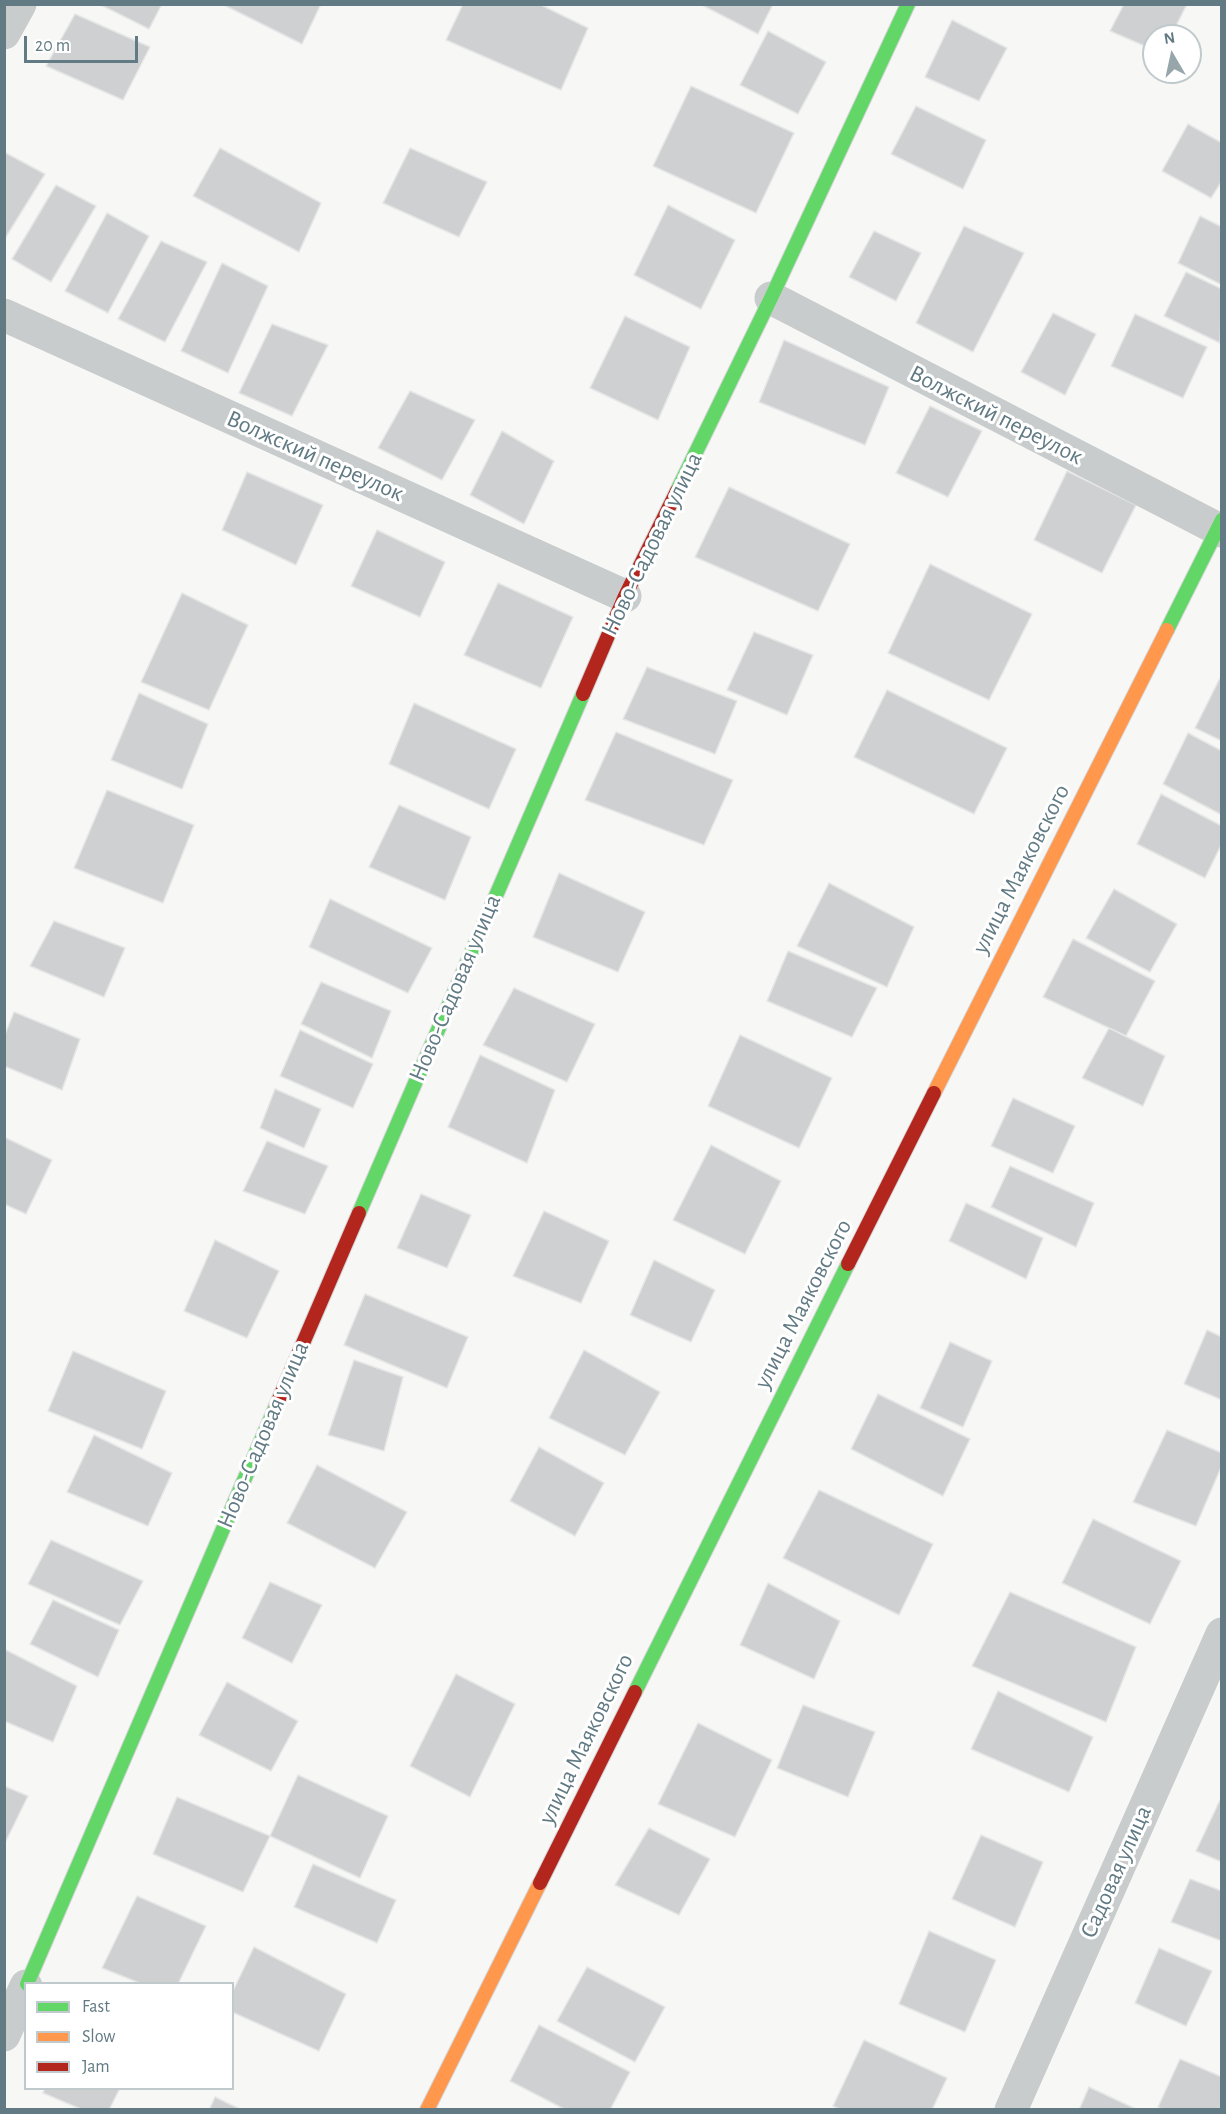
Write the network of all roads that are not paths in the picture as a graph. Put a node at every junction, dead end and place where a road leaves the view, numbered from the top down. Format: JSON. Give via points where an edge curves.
{"nodes":[{"id":1,"x":20,"y":4,"type":"edge"},
{"id":2,"x":908,"y":4,"type":"edge"},
{"id":3,"x":4,"y":33,"type":"edge"},
{"id":4,"x":771,"y":298,"type":"junction"},
{"id":5,"x":4,"y":315,"type":"edge"},
{"id":6,"x":1220,"y":527,"type":"edge"},
{"id":7,"x":625,"y":596,"type":"junction"},
{"id":8,"x":1220,"y":1640,"type":"edge"},
{"id":9,"x":27,"y":1982,"type":"edge"},
{"id":10,"x":24,"y":1990,"type":"edge"},
{"id":11,"x":4,"y":2035,"type":"edge"},
{"id":12,"x":427,"y":2109,"type":"edge"},
{"id":13,"x":1011,"y":2109,"type":"edge"}],
"edges":[{"from":1,"to":3,"type":"street"},
{"from":2,"to":4,"type":"street","name":"Ново-Садовая улица"},
{"from":4,"to":6,"type":"street","name":"Волжский переулок"},
{"from":4,"to":7,"type":"street","name":"Ново-Садовая улица"},
{"from":5,"to":7,"type":"street","name":"Волжский переулок"},
{"from":6,"to":12,"type":"street","name":"улица Маяковского"},
{"from":7,"to":9,"type":"street","name":"Ново-Садовая улица"},
{"from":8,"to":13,"type":"street","name":"Садовая улица"},
{"from":10,"to":11,"type":"street","name":"Ново-Садовая улица"}]}
